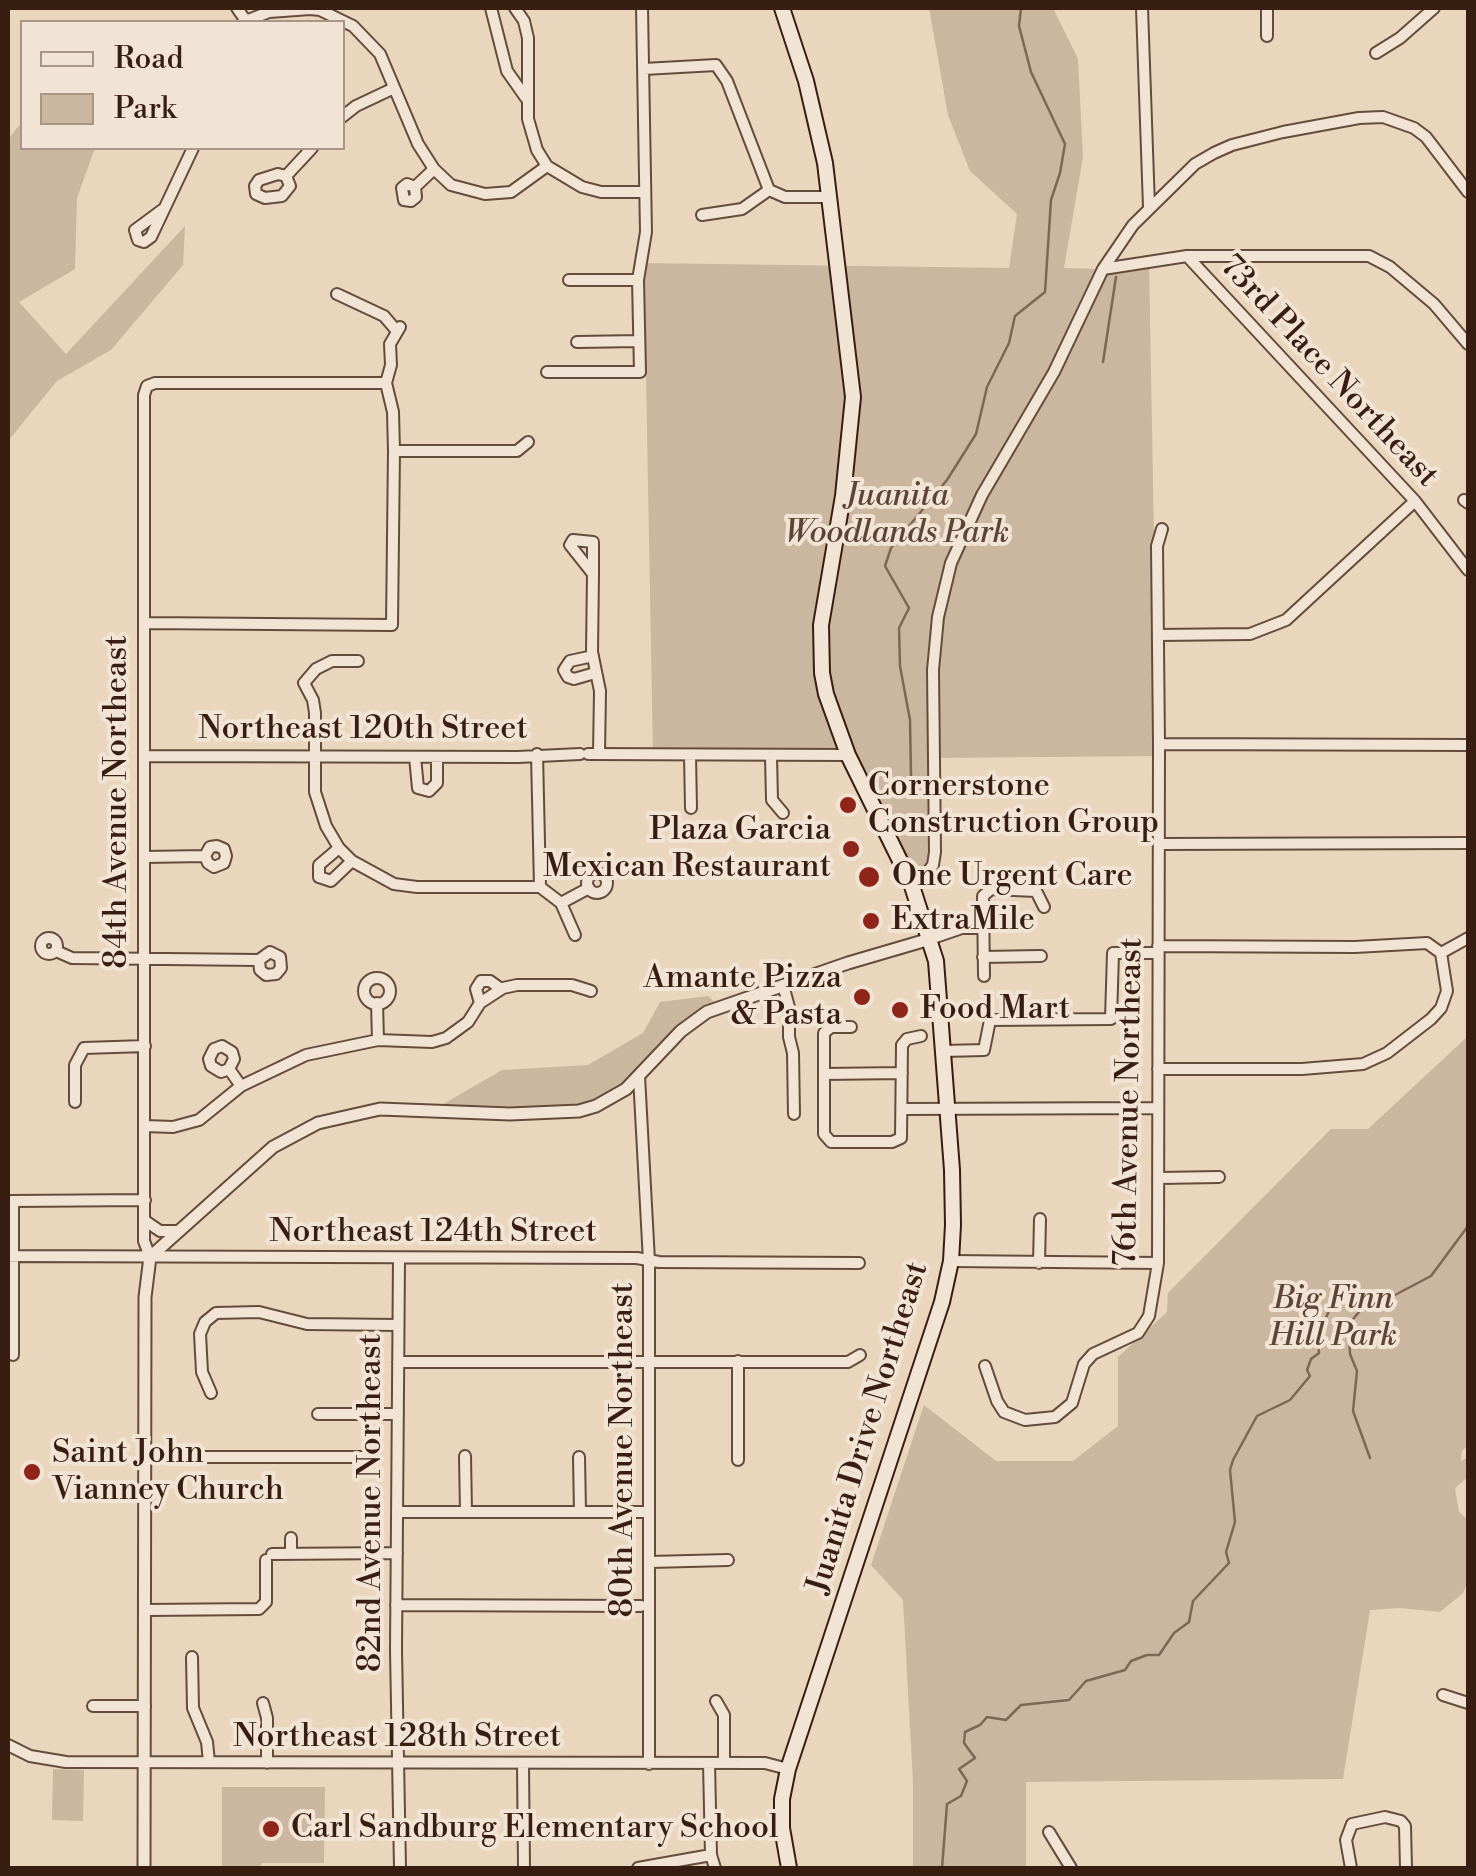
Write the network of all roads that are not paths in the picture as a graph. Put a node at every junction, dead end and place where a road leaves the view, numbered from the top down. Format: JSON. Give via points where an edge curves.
{"nodes":[{"id":1,"x":490,"y":8,"type":"edge"},
{"id":2,"x":515,"y":8,"type":"edge"},
{"id":3,"x":642,"y":8,"type":"edge"},
{"id":4,"x":782,"y":8,"type":"edge"},
{"id":5,"x":1142,"y":8,"type":"edge"},
{"id":6,"x":1267,"y":8,"type":"edge"},
{"id":7,"x":1434,"y":8,"type":"edge"},
{"id":8,"x":321,"y":9,"type":"edge"},
{"id":9,"x":338,"y":12,"type":"edge"},
{"id":10,"x":251,"y":20,"type":"edge"},
{"id":11,"x":1268,"y":36,"type":"dead end"},
{"id":12,"x":1376,"y":53,"type":"dead end"},
{"id":13,"x":644,"y":69,"type":"junction"},
{"id":14,"x":392,"y":90,"type":"junction"},
{"id":15,"x":527,"y":98,"type":"junction"},
{"id":16,"x":345,"y":115,"type":"edge"},
{"id":17,"x":192,"y":150,"type":"edge"},
{"id":18,"x":309,"y":150,"type":"edge"},
{"id":19,"x":547,"y":166,"type":"junction"},
{"id":20,"x":434,"y":169,"type":"junction"},
{"id":21,"x":286,"y":176,"type":"dead end"},
{"id":22,"x":415,"y":187,"type":"dead end"},
{"id":23,"x":769,"y":190,"type":"junction"},
{"id":24,"x":645,"y":192,"type":"junction"},
{"id":25,"x":1468,"y":192,"type":"edge"},
{"id":26,"x":829,"y":197,"type":"junction"},
{"id":27,"x":1150,"y":207,"type":"junction"},
{"id":28,"x":162,"y":210,"type":"dead end"},
{"id":29,"x":702,"y":215,"type":"dead end"},
{"id":30,"x":1186,"y":256,"type":"junction"},
{"id":31,"x":1103,"y":269,"type":"junction"},
{"id":32,"x":569,"y":280,"type":"dead end"},
{"id":33,"x":638,"y":280,"type":"junction"},
{"id":34,"x":337,"y":294,"type":"dead end"},
{"id":35,"x":577,"y":342,"type":"dead end"},
{"id":36,"x":639,"y":342,"type":"junction"},
{"id":37,"x":1468,"y":344,"type":"edge"},
{"id":38,"x":548,"y":372,"type":"dead end"},
{"id":39,"x":386,"y":383,"type":"junction"},
{"id":40,"x":528,"y":442,"type":"dead end"},
{"id":41,"x":394,"y":451,"type":"junction"},
{"id":42,"x":1414,"y":501,"type":"junction"},
{"id":43,"x":1162,"y":529,"type":"dead end"},
{"id":44,"x":1468,"y":570,"type":"edge"},
{"id":45,"x":593,"y":574,"type":"dead end"},
{"id":46,"x":145,"y":623,"type":"junction"},
{"id":47,"x":1158,"y":635,"type":"junction"},
{"id":48,"x":593,"y":656,"type":"junction"},
{"id":49,"x":358,"y":661,"type":"dead end"},
{"id":50,"x":595,"y":673,"type":"junction"},
{"id":51,"x":1160,"y":744,"type":"junction"},
{"id":52,"x":1468,"y":745,"type":"edge"},
{"id":53,"x":537,"y":754,"type":"junction"},
{"id":54,"x":589,"y":754,"type":"junction"},
{"id":55,"x":690,"y":754,"type":"junction"},
{"id":56,"x":146,"y":756,"type":"junction"},
{"id":57,"x":315,"y":756,"type":"junction"},
{"id":58,"x":770,"y":756,"type":"junction"},
{"id":59,"x":848,"y":756,"type":"junction"},
{"id":60,"x":415,"y":757,"type":"junction"},
{"id":61,"x":437,"y":757,"type":"junction"},
{"id":62,"x":690,"y":808,"type":"dead end"},
{"id":63,"x":783,"y":813,"type":"dead end"},
{"id":64,"x":1468,"y":843,"type":"edge"},
{"id":65,"x":1160,"y":844,"type":"junction"},
{"id":66,"x":346,"y":855,"type":"junction"},
{"id":67,"x":205,"y":856,"type":"dead end"},
{"id":68,"x":145,"y":857,"type":"junction"},
{"id":69,"x":911,"y":882,"type":"junction"},
{"id":70,"x":540,"y":888,"type":"junction"},
{"id":71,"x":588,"y":888,"type":"dead end"},
{"id":72,"x":561,"y":903,"type":"junction"},
{"id":73,"x":1044,"y":907,"type":"dead end"},
{"id":74,"x":982,"y":928,"type":"junction"},
{"id":75,"x":574,"y":935,"type":"dead end"},
{"id":76,"x":1468,"y":938,"type":"edge"},
{"id":77,"x":930,"y":939,"type":"junction"},
{"id":78,"x":1158,"y":950,"type":"junction"},
{"id":79,"x":56,"y":951,"type":"dead end"},
{"id":80,"x":1442,"y":953,"type":"junction"},
{"id":81,"x":983,"y":956,"type":"junction"},
{"id":82,"x":1041,"y":956,"type":"dead end"},
{"id":83,"x":144,"y":958,"type":"junction"},
{"id":84,"x":259,"y":960,"type":"dead end"},
{"id":85,"x":984,"y":976,"type":"dead end"},
{"id":86,"x":783,"y":985,"type":"junction"},
{"id":87,"x":501,"y":989,"type":"junction"},
{"id":88,"x":591,"y":990,"type":"dead end"},
{"id":89,"x":480,"y":1003,"type":"junction"},
{"id":90,"x":377,"y":1004,"type":"dead end"},
{"id":91,"x":851,"y":1027,"type":"dead end"},
{"id":92,"x":921,"y":1036,"type":"dead end"},
{"id":93,"x":378,"y":1040,"type":"junction"},
{"id":94,"x":145,"y":1046,"type":"junction"},
{"id":95,"x":944,"y":1052,"type":"junction"},
{"id":96,"x":229,"y":1069,"type":"dead end"},
{"id":97,"x":1158,"y":1070,"type":"junction"},
{"id":98,"x":902,"y":1073,"type":"junction"},
{"id":99,"x":824,"y":1074,"type":"junction"},
{"id":100,"x":640,"y":1076,"type":"junction"},
{"id":101,"x":242,"y":1086,"type":"junction"},
{"id":102,"x":75,"y":1102,"type":"dead end"},
{"id":103,"x":948,"y":1108,"type":"junction"},
{"id":104,"x":1158,"y":1108,"type":"junction"},
{"id":105,"x":902,"y":1109,"type":"junction"},
{"id":106,"x":794,"y":1114,"type":"dead end"},
{"id":107,"x":146,"y":1126,"type":"junction"},
{"id":108,"x":1219,"y":1177,"type":"dead end"},
{"id":109,"x":1158,"y":1178,"type":"junction"},
{"id":110,"x":144,"y":1200,"type":"junction"},
{"id":111,"x":10,"y":1201,"type":"edge"},
{"id":112,"x":1040,"y":1219,"type":"dead end"},
{"id":113,"x":144,"y":1220,"type":"junction"},
{"id":114,"x":177,"y":1231,"type":"junction"},
{"id":115,"x":10,"y":1256,"type":"edge"},
{"id":116,"x":150,"y":1256,"type":"junction"},
{"id":117,"x":399,"y":1259,"type":"junction"},
{"id":118,"x":649,"y":1261,"type":"junction"},
{"id":119,"x":950,"y":1262,"type":"junction"},
{"id":120,"x":858,"y":1263,"type":"dead end"},
{"id":121,"x":1039,"y":1263,"type":"junction"},
{"id":122,"x":1158,"y":1263,"type":"junction"},
{"id":123,"x":398,"y":1325,"type":"junction"},
{"id":124,"x":10,"y":1330,"type":"edge"},
{"id":125,"x":860,"y":1355,"type":"dead end"},
{"id":126,"x":13,"y":1356,"type":"dead end"},
{"id":127,"x":738,"y":1361,"type":"junction"},
{"id":128,"x":398,"y":1362,"type":"junction"},
{"id":129,"x":648,"y":1362,"type":"junction"},
{"id":130,"x":986,"y":1366,"type":"dead end"},
{"id":131,"x":211,"y":1393,"type":"dead end"},
{"id":132,"x":318,"y":1414,"type":"dead end"},
{"id":133,"x":398,"y":1414,"type":"junction"},
{"id":134,"x":466,"y":1456,"type":"dead end"},
{"id":135,"x":579,"y":1456,"type":"dead end"},
{"id":136,"x":145,"y":1457,"type":"junction"},
{"id":137,"x":375,"y":1457,"type":"dead end"},
{"id":138,"x":738,"y":1460,"type":"dead end"},
{"id":139,"x":398,"y":1512,"type":"junction"},
{"id":140,"x":466,"y":1512,"type":"junction"},
{"id":141,"x":580,"y":1512,"type":"junction"},
{"id":142,"x":649,"y":1512,"type":"junction"},
{"id":143,"x":291,"y":1538,"type":"dead end"},
{"id":144,"x":291,"y":1554,"type":"junction"},
{"id":145,"x":397,"y":1554,"type":"junction"},
{"id":146,"x":728,"y":1560,"type":"dead end"},
{"id":147,"x":650,"y":1562,"type":"junction"},
{"id":148,"x":396,"y":1605,"type":"junction"},
{"id":149,"x":641,"y":1606,"type":"dead end"},
{"id":150,"x":146,"y":1610,"type":"junction"},
{"id":151,"x":192,"y":1657,"type":"dead end"},
{"id":152,"x":1442,"y":1695,"type":"dead end"},
{"id":153,"x":263,"y":1702,"type":"dead end"},
{"id":154,"x":716,"y":1702,"type":"dead end"},
{"id":155,"x":1468,"y":1703,"type":"edge"},
{"id":156,"x":93,"y":1706,"type":"dead end"},
{"id":157,"x":145,"y":1706,"type":"junction"},
{"id":158,"x":8,"y":1745,"type":"edge"},
{"id":159,"x":144,"y":1762,"type":"junction"},
{"id":160,"x":209,"y":1762,"type":"junction"},
{"id":161,"x":267,"y":1763,"type":"junction"},
{"id":162,"x":710,"y":1763,"type":"junction"},
{"id":163,"x":724,"y":1763,"type":"junction"},
{"id":164,"x":396,"y":1764,"type":"junction"},
{"id":165,"x":522,"y":1764,"type":"junction"},
{"id":166,"x":649,"y":1764,"type":"junction"},
{"id":167,"x":788,"y":1769,"type":"junction"},
{"id":168,"x":1049,"y":1832,"type":"dead end"},
{"id":169,"x":710,"y":1855,"type":"junction"},
{"id":170,"x":144,"y":1868,"type":"edge"},
{"id":171,"x":400,"y":1868,"type":"edge"},
{"id":172,"x":524,"y":1868,"type":"edge"},
{"id":173,"x":638,"y":1868,"type":"edge"},
{"id":174,"x":714,"y":1868,"type":"edge"},
{"id":175,"x":788,"y":1868,"type":"edge"},
{"id":176,"x":1071,"y":1868,"type":"edge"},
{"id":177,"x":1351,"y":1868,"type":"edge"},
{"id":178,"x":1406,"y":1868,"type":"edge"}],
"edges":[{"from":1,"to":15,"type":"street","via":[[507,71]]},
{"from":2,"to":15,"type":"street","via":[[527,30]]},
{"from":3,"to":13,"type":"street"},
{"from":4,"to":26,"type":"main road","name":"Juanita Drive Northeast","via":[[813,109]]},
{"from":5,"to":27,"type":"street"},
{"from":6,"to":11,"type":"street"},
{"from":7,"to":12,"type":"street"},
{"from":8,"to":9,"type":"street"},
{"from":8,"to":10,"type":"street","via":[[280,10]]},
{"from":9,"to":14,"type":"street","via":[[380,54]]},
{"from":13,"to":23,"type":"street","via":[[720,68]]},
{"from":13,"to":24,"type":"street"},
{"from":14,"to":16,"type":"street"},
{"from":14,"to":20,"type":"street"},
{"from":15,"to":19,"type":"street","via":[[532,136]]},
{"from":17,"to":28,"type":"street"},
{"from":18,"to":21,"type":"street"},
{"from":19,"to":20,"type":"street","via":[[526,184],[498,194],[469,192]]},
{"from":19,"to":24,"type":"street","via":[[582,188]]},
{"from":20,"to":22,"type":"street"},
{"from":23,"to":26,"type":"street","via":[[785,197]]},
{"from":23,"to":29,"type":"street","via":[[742,209]]},
{"from":24,"to":33,"type":"street"},
{"from":25,"to":27,"type":"street","via":[[1426,136],[1383,117],[1358,118],[1232,144],[1195,164]]},
{"from":26,"to":59,"type":"main road","name":"Juanita Drive Northeast","via":[[853,397],[820,649],[826,694]]},
{"from":27,"to":31,"type":"street"},
{"from":30,"to":31,"type":"street"},
{"from":30,"to":37,"type":"street","via":[[1368,256],[1434,304]]},
{"from":30,"to":42,"type":"street","name":"73rd Place Northeast"},
{"from":31,"to":69,"type":"street","via":[[951,564],[933,670],[933,865]]},
{"from":32,"to":33,"type":"street"},
{"from":33,"to":36,"type":"street"},
{"from":34,"to":39,"type":"street","via":[[398,328]]},
{"from":35,"to":36,"type":"street"},
{"from":36,"to":38,"type":"street","via":[[640,372]]},
{"from":39,"to":41,"type":"street"},
{"from":39,"to":46,"type":"street","name":"84th Avenue Northeast","via":[[148,386]]},
{"from":40,"to":41,"type":"street","via":[[518,452]]},
{"from":41,"to":46,"type":"street","via":[[392,625]]},
{"from":42,"to":44,"type":"street","name":"73rd Place Northeast"},
{"from":42,"to":47,"type":"street","via":[[1286,620],[1250,634]]},
{"from":43,"to":47,"type":"street","name":"76th Avenue Northeast","via":[[1156,546]]},
{"from":45,"to":48,"type":"street"},
{"from":46,"to":56,"type":"street","name":"84th Avenue Northeast"},
{"from":47,"to":51,"type":"street","name":"76th Avenue Northeast"},
{"from":48,"to":50,"type":"street"},
{"from":48,"to":50,"type":"street","via":[[570,661],[564,670],[574,679]]},
{"from":49,"to":57,"type":"street","via":[[332,662],[304,683],[315,713]]},
{"from":50,"to":54,"type":"street","via":[[600,691]]},
{"from":51,"to":52,"type":"street"},
{"from":51,"to":65,"type":"street","name":"76th Avenue Northeast"},
{"from":53,"to":54,"type":"street","name":"Northeast 120th Street"},
{"from":53,"to":61,"type":"street","name":"Northeast 120th Street"},
{"from":53,"to":70,"type":"street"},
{"from":54,"to":55,"type":"street","name":"Northeast 120th Street"},
{"from":55,"to":58,"type":"street","name":"Northeast 120th Street"},
{"from":55,"to":62,"type":"street"},
{"from":56,"to":57,"type":"street","name":"Northeast 120th Street"},
{"from":56,"to":68,"type":"street","name":"84th Avenue Northeast"},
{"from":57,"to":60,"type":"street","name":"Northeast 120th Street"},
{"from":57,"to":66,"type":"street","via":[[320,810]]},
{"from":58,"to":59,"type":"street","name":"Northeast 120th Street"},
{"from":58,"to":63,"type":"street","via":[[772,800]]},
{"from":59,"to":69,"type":"main road","name":"Juanita Drive Northeast"},
{"from":60,"to":61,"type":"street","name":"Northeast 120th Street"},
{"from":60,"to":61,"type":"street","via":[[415,781],[429,791],[437,782]]},
{"from":64,"to":65,"type":"street"},
{"from":65,"to":78,"type":"street","name":"76th Avenue Northeast"},
{"from":66,"to":66,"type":"street","via":[[331,880],[319,878],[319,865]]},
{"from":66,"to":70,"type":"street","via":[[376,876],[416,887]]},
{"from":67,"to":68,"type":"street"},
{"from":68,"to":83,"type":"street","name":"84th Avenue Northeast"},
{"from":69,"to":77,"type":"main road","name":"Juanita Drive Northeast"},
{"from":70,"to":72,"type":"street"},
{"from":71,"to":72,"type":"street"},
{"from":72,"to":75,"type":"street"},
{"from":73,"to":74,"type":"street","via":[[1036,891],[991,890],[982,896]]},
{"from":74,"to":77,"type":"street"},
{"from":74,"to":81,"type":"street"},
{"from":76,"to":80,"type":"street"},
{"from":77,"to":86,"type":"street"},
{"from":77,"to":95,"type":"main road","name":"Juanita Drive Northeast"},
{"from":78,"to":80,"type":"street","via":[[1420,942]]},
{"from":78,"to":95,"type":"street","via":[[1113,954],[1111,1019],[990,1020],[984,1050]]},
{"from":78,"to":97,"type":"street","name":"76th Avenue Northeast"},
{"from":79,"to":83,"type":"street","via":[[72,958]]},
{"from":80,"to":97,"type":"street","via":[[1441,1008],[1387,1053],[1352,1067]]},
{"from":81,"to":82,"type":"street"},
{"from":81,"to":85,"type":"street"},
{"from":83,"to":84,"type":"street"},
{"from":83,"to":94,"type":"street","name":"84th Avenue Northeast"},
{"from":86,"to":100,"type":"street","via":[[695,1020]]},
{"from":86,"to":106,"type":"street","via":[[794,1052]]},
{"from":87,"to":88,"type":"street"},
{"from":87,"to":89,"type":"street"},
{"from":87,"to":89,"type":"street","via":[[481,981]]},
{"from":89,"to":93,"type":"street","via":[[446,1038]]},
{"from":90,"to":93,"type":"street"},
{"from":91,"to":99,"type":"street","via":[[826,1029]]},
{"from":92,"to":98,"type":"street","via":[[902,1045]]},
{"from":93,"to":101,"type":"street","via":[[306,1055]]},
{"from":94,"to":102,"type":"street","via":[[84,1048],[75,1065]]},
{"from":94,"to":107,"type":"street","name":"84th Avenue Northeast"},
{"from":95,"to":103,"type":"main road","name":"Juanita Drive Northeast"},
{"from":96,"to":101,"type":"street"},
{"from":97,"to":104,"type":"street","name":"76th Avenue Northeast"},
{"from":98,"to":99,"type":"street"},
{"from":98,"to":105,"type":"street"},
{"from":99,"to":105,"type":"street","via":[[831,1142],[900,1139]]},
{"from":100,"to":114,"type":"street","via":[[596,1106],[561,1114],[380,1109],[328,1120],[273,1147]]},
{"from":100,"to":118,"type":"street","name":"80th Avenue Northeast"},
{"from":101,"to":107,"type":"street","via":[[198,1120]]},
{"from":103,"to":104,"type":"street"},
{"from":103,"to":105,"type":"street"},
{"from":103,"to":119,"type":"main road","name":"Juanita Drive Northeast"},
{"from":104,"to":109,"type":"street","name":"76th Avenue Northeast"},
{"from":107,"to":110,"type":"street","name":"84th Avenue Northeast"},
{"from":108,"to":109,"type":"street"},
{"from":109,"to":122,"type":"street","name":"76th Avenue Northeast"},
{"from":110,"to":111,"type":"street"},
{"from":110,"to":113,"type":"street","name":"84th Avenue Northeast"},
{"from":111,"to":115,"type":"street"},
{"from":112,"to":121,"type":"street"},
{"from":113,"to":114,"type":"street","via":[[160,1231]]},
{"from":113,"to":116,"type":"street","name":"84th Avenue Northeast"},
{"from":114,"to":116,"type":"street"},
{"from":115,"to":116,"type":"street","name":"Northeast 124th Street"},
{"from":115,"to":124,"type":"street"},
{"from":116,"to":117,"type":"street","name":"Northeast 124th Street"},
{"from":116,"to":136,"type":"street","name":"84th Avenue Northeast"},
{"from":117,"to":118,"type":"street","name":"Northeast 124th Street"},
{"from":117,"to":123,"type":"street","name":"82nd Avenue Northeast"},
{"from":118,"to":120,"type":"street","name":"Northeast 124th Street"},
{"from":118,"to":129,"type":"street","name":"80th Avenue Northeast"},
{"from":119,"to":121,"type":"street"},
{"from":119,"to":167,"type":"main road","name":"Juanita Drive Northeast","via":[[924,1360]]},
{"from":121,"to":122,"type":"street"},
{"from":122,"to":130,"type":"street","name":"76th Avenue Northeast","via":[[1149,1316],[1138,1333],[1093,1354],[1072,1403],[1056,1417],[1024,1420],[1004,1412]]},
{"from":123,"to":128,"type":"street","name":"82nd Avenue Northeast"},
{"from":123,"to":131,"type":"street","via":[[307,1324],[270,1313],[216,1312],[200,1334]]},
{"from":124,"to":126,"type":"street"},
{"from":125,"to":127,"type":"street","via":[[848,1362]]},
{"from":127,"to":129,"type":"street"},
{"from":127,"to":138,"type":"street"},
{"from":128,"to":129,"type":"street"},
{"from":128,"to":133,"type":"street","name":"82nd Avenue Northeast"},
{"from":129,"to":142,"type":"street","name":"80th Avenue Northeast"},
{"from":132,"to":133,"type":"street"},
{"from":133,"to":139,"type":"street","name":"82nd Avenue Northeast"},
{"from":134,"to":140,"type":"street"},
{"from":135,"to":141,"type":"street"},
{"from":136,"to":137,"type":"street"},
{"from":136,"to":150,"type":"street","name":"84th Avenue Northeast"},
{"from":139,"to":140,"type":"street"},
{"from":139,"to":145,"type":"street","name":"82nd Avenue Northeast"},
{"from":140,"to":141,"type":"street"},
{"from":141,"to":142,"type":"street"},
{"from":142,"to":147,"type":"street","name":"80th Avenue Northeast"},
{"from":143,"to":144,"type":"street"},
{"from":144,"to":145,"type":"street"},
{"from":144,"to":150,"type":"street","via":[[269,1557],[264,1606],[254,1610]]},
{"from":145,"to":148,"type":"street","name":"82nd Avenue Northeast"},
{"from":146,"to":147,"type":"street"},
{"from":147,"to":166,"type":"street","name":"80th Avenue Northeast"},
{"from":148,"to":149,"type":"street"},
{"from":148,"to":164,"type":"street","name":"82nd Avenue Northeast"},
{"from":150,"to":157,"type":"street","name":"84th Avenue Northeast"},
{"from":151,"to":160,"type":"street","via":[[193,1708]]},
{"from":152,"to":155,"type":"street"},
{"from":153,"to":161,"type":"street"},
{"from":154,"to":163,"type":"street","via":[[724,1715]]},
{"from":156,"to":157,"type":"street"},
{"from":157,"to":159,"type":"street","name":"84th Avenue Northeast"},
{"from":158,"to":159,"type":"street","name":"Northeast 128th Street","via":[[54,1761]]},
{"from":159,"to":160,"type":"street","name":"Northeast 128th Street"},
{"from":159,"to":170,"type":"street","name":"84th Avenue Northeast"},
{"from":160,"to":161,"type":"street","name":"Northeast 128th Street"},
{"from":161,"to":164,"type":"street","name":"Northeast 128th Street"},
{"from":162,"to":163,"type":"street","name":"Northeast 128th Street"},
{"from":162,"to":166,"type":"street","name":"Northeast 128th Street"},
{"from":162,"to":169,"type":"street"},
{"from":163,"to":167,"type":"street","name":"Northeast 128th Street"},
{"from":164,"to":165,"type":"street","name":"Northeast 128th Street"},
{"from":164,"to":171,"type":"street","name":"82nd Avenue Northeast"},
{"from":165,"to":166,"type":"street","name":"Northeast 128th Street"},
{"from":165,"to":172,"type":"street"},
{"from":167,"to":175,"type":"main road","name":"Juanita Drive Northeast","via":[[782,1799]]},
{"from":168,"to":176,"type":"street"},
{"from":169,"to":173,"type":"street"},
{"from":169,"to":174,"type":"street"},
{"from":177,"to":178,"type":"street","via":[[1346,1840],[1352,1824],[1385,1816],[1405,1826]]}]}
